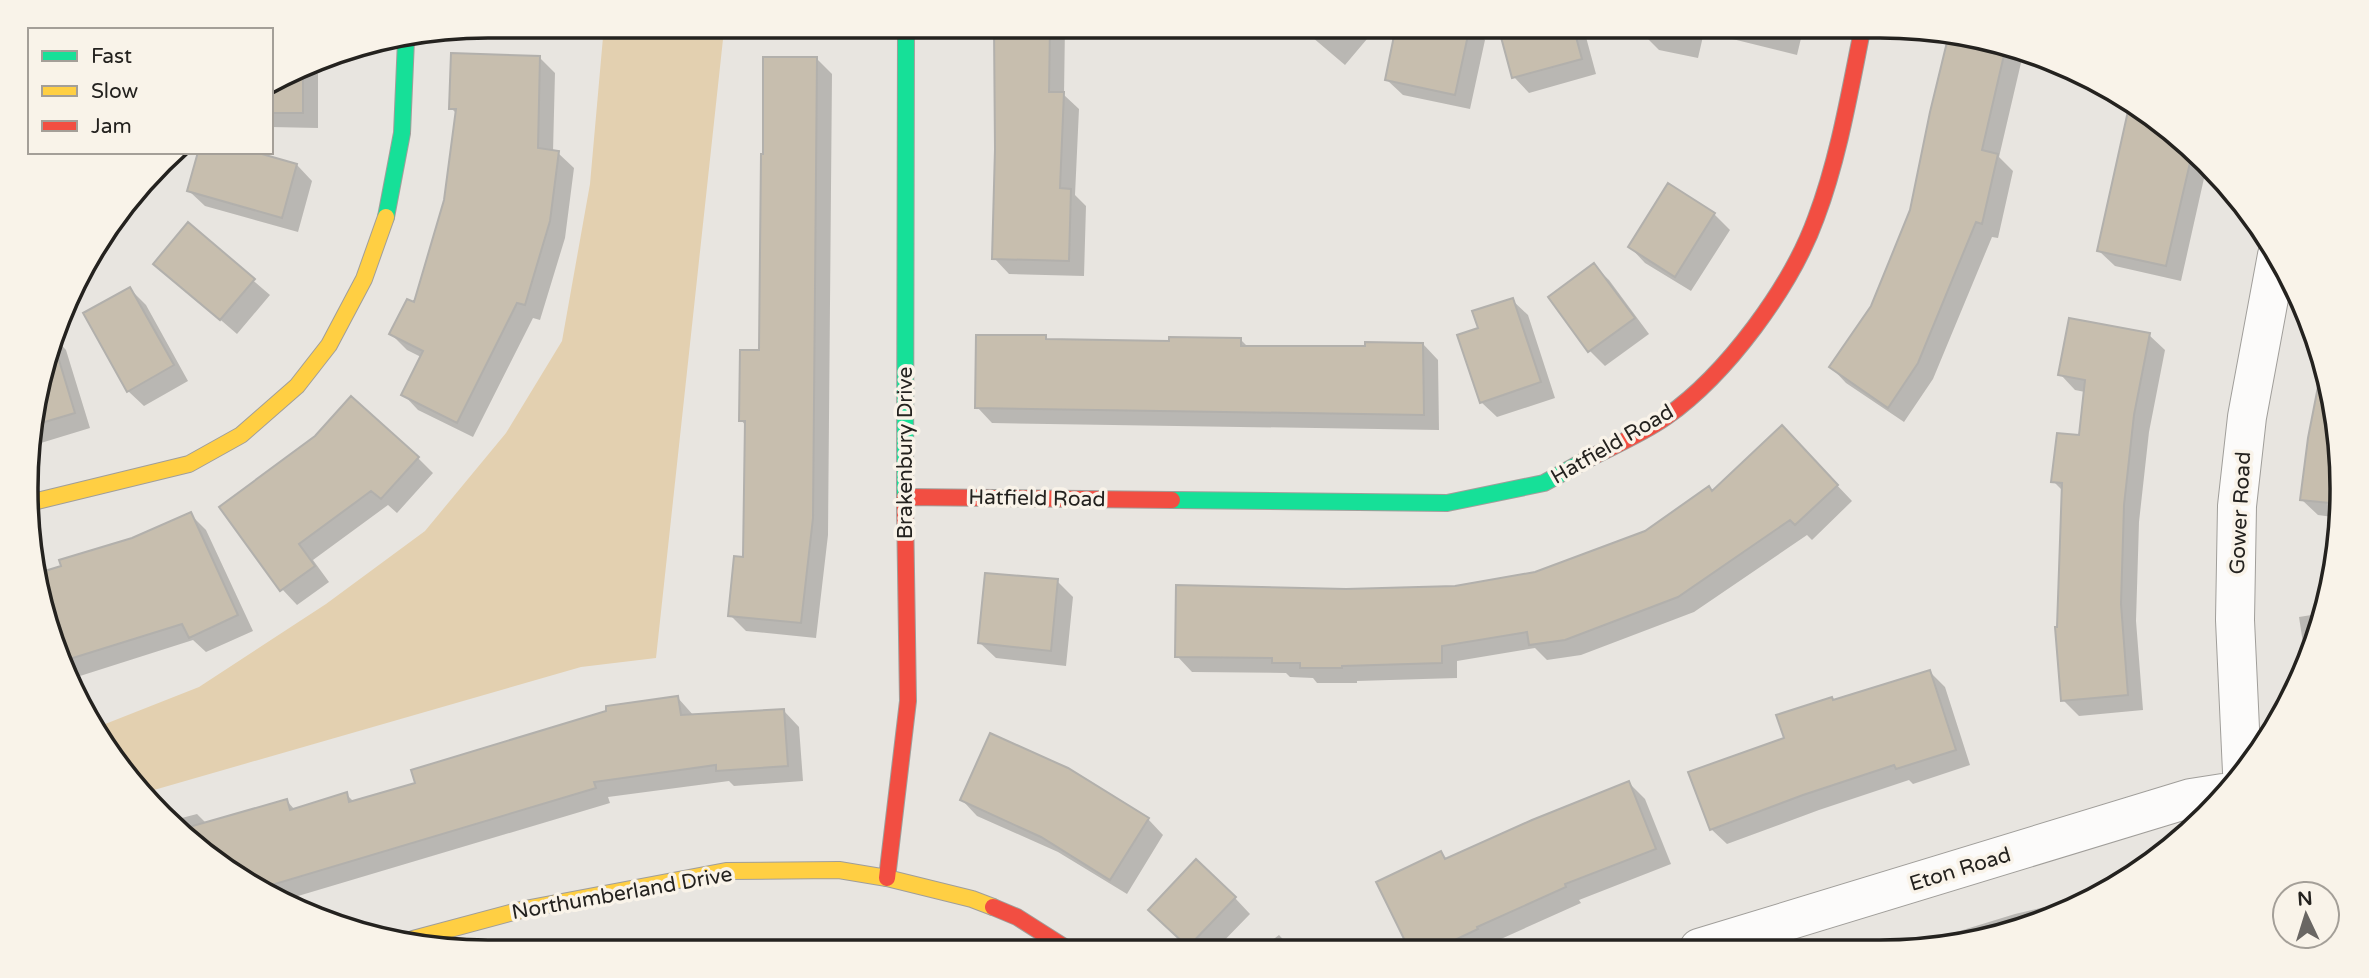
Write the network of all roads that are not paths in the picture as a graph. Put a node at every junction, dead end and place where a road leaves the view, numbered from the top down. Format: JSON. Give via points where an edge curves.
{"nodes":[{"id":1,"x":906,"y":38,"type":"edge"},
{"id":2,"x":1861,"y":38,"type":"edge"},
{"id":3,"x":406,"y":46,"type":"edge"},
{"id":4,"x":2274,"y":272,"type":"edge"},
{"id":5,"x":905,"y":497,"type":"junction"},
{"id":6,"x":38,"y":501,"type":"edge"},
{"id":7,"x":2241,"y":757,"type":"edge"},
{"id":8,"x":2211,"y":795,"type":"edge"},
{"id":9,"x":887,"y":878,"type":"junction"},
{"id":10,"x":426,"y":935,"type":"edge"},
{"id":11,"x":1053,"y":940,"type":"edge"},
{"id":12,"x":1725,"y":940,"type":"edge"}],
"edges":[{"from":1,"to":5,"type":"street","name":"Brakenbury Drive"},
{"from":2,"to":5,"type":"street","name":"Hatfield Road","via":[[1841,132],[1816,219],[1787,278],[1757,323],[1715,375],[1666,417],[1544,483],[1447,503]]},
{"from":3,"to":6,"type":"street","via":[[402,133],[386,218],[364,279],[329,345],[298,386],[241,435],[189,464]]},
{"from":4,"to":7,"type":"street","name":"Gower Road","via":[[2247,418],[2237,506],[2235,620]]},
{"from":5,"to":9,"type":"street","name":"Brakenbury Drive","via":[[908,701]]},
{"from":8,"to":12,"type":"street","name":"Eton Road"},
{"from":9,"to":10,"type":"street","name":"Northumberland Drive","via":[[839,870],[726,871],[525,909]]},
{"from":9,"to":11,"type":"street","name":"Northumberland Drive","via":[[972,900],[1017,917]]}]}
